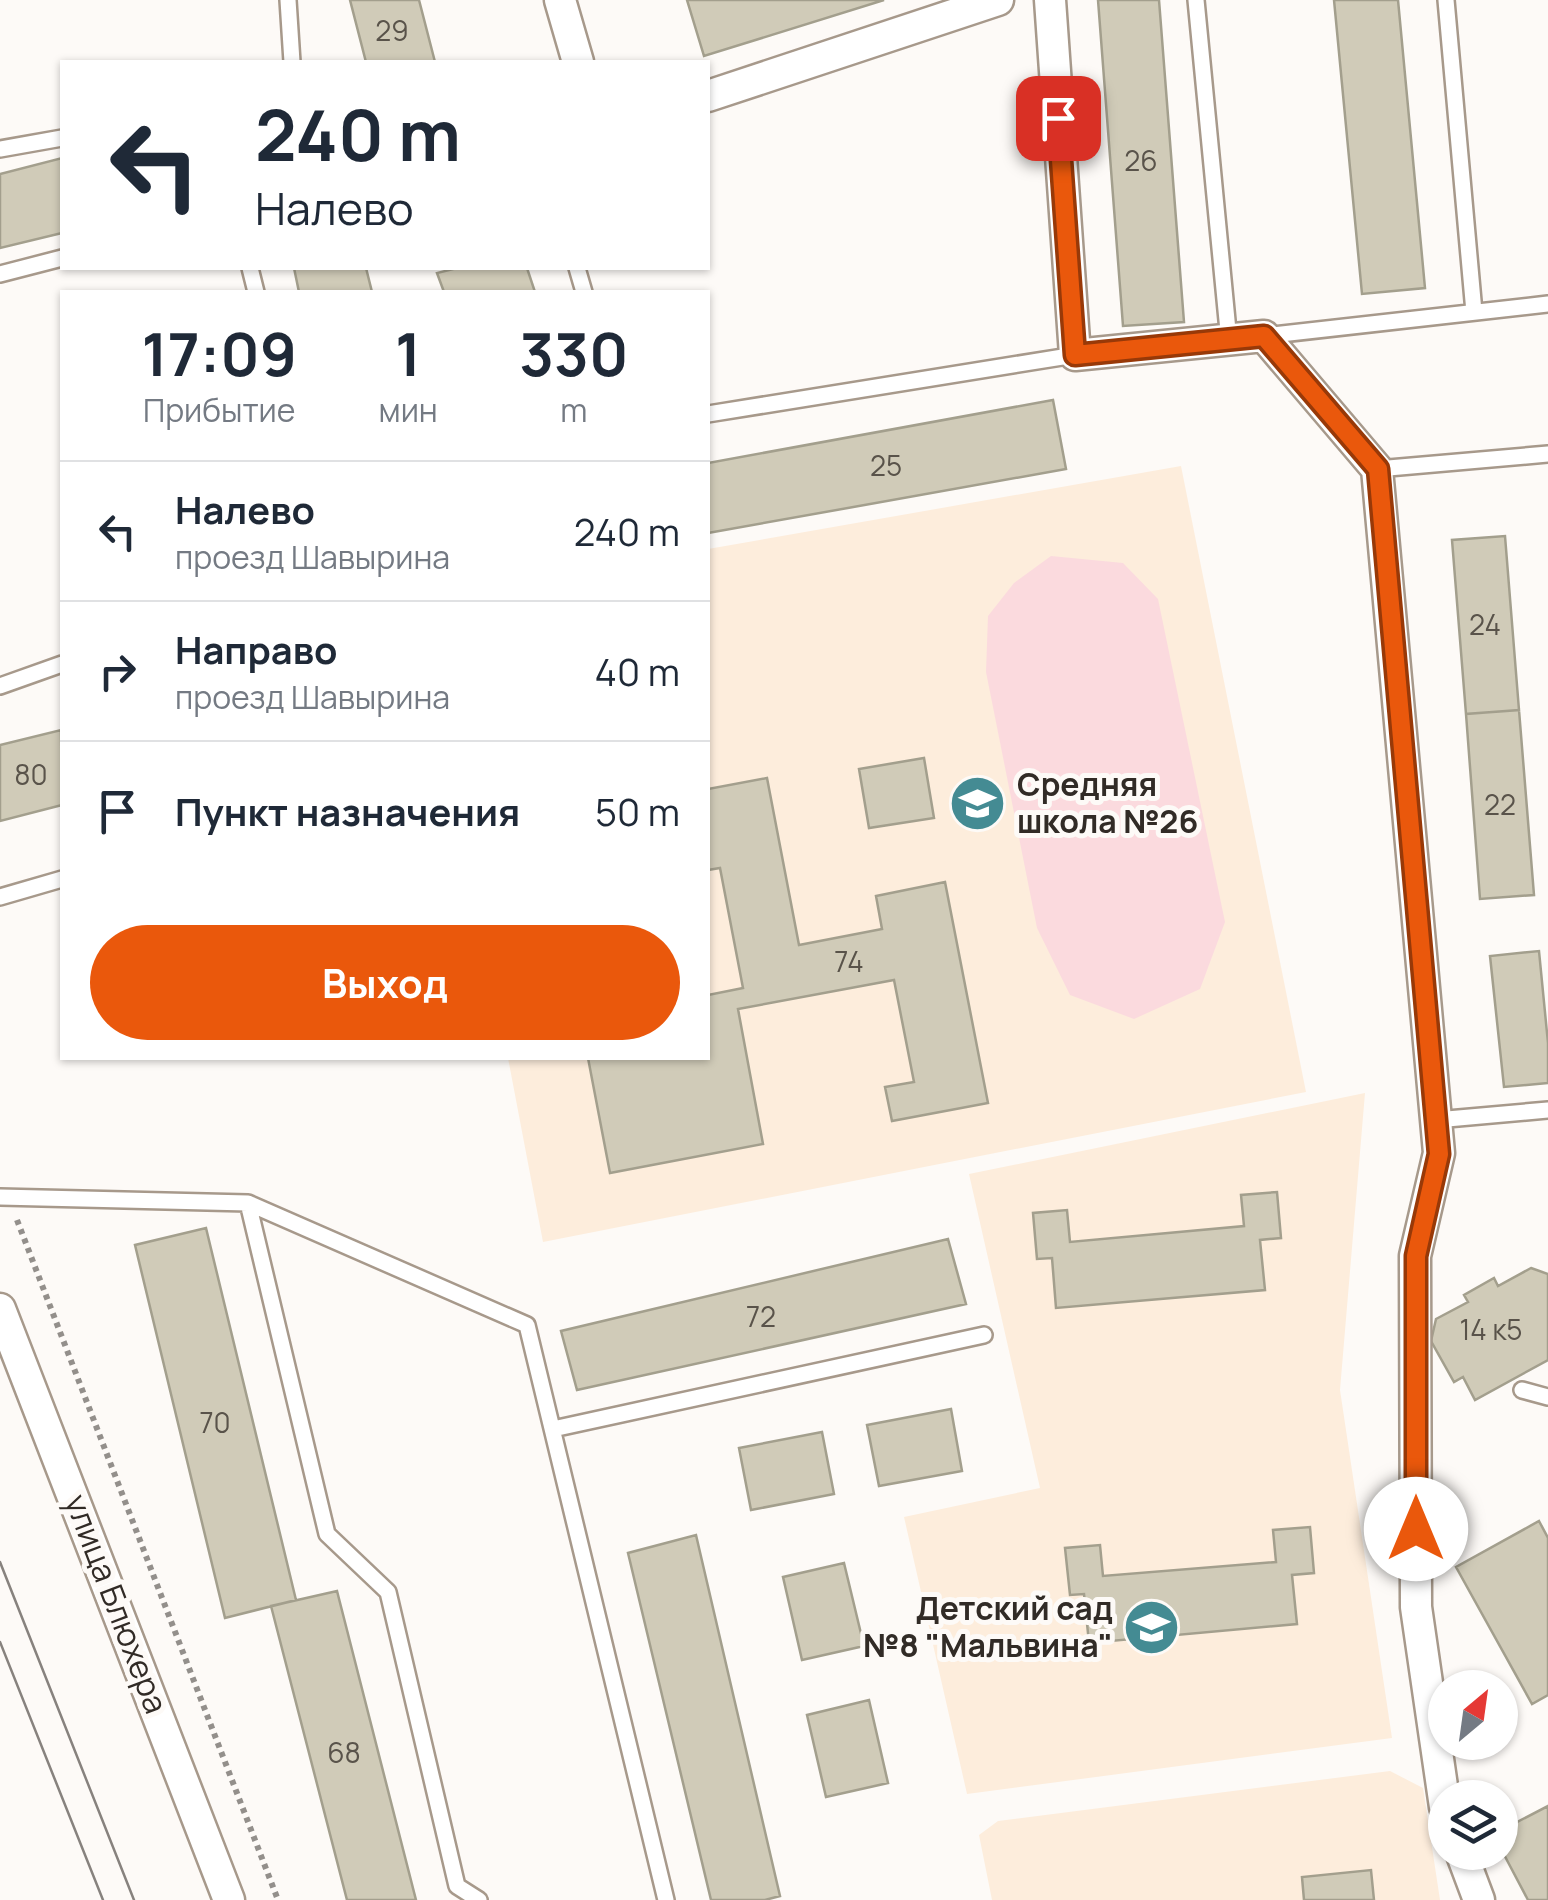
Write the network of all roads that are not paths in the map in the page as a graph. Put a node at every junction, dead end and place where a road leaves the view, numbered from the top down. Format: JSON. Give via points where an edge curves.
{"nodes":[{"id":1,"x":288,"y":0,"type":"edge"},
{"id":2,"x":560,"y":0,"type":"edge"},
{"id":3,"x":998,"y":0,"type":"edge"},
{"id":4,"x":1050,"y":0,"type":"edge"},
{"id":5,"x":1196,"y":0,"type":"edge"},
{"id":6,"x":1446,"y":0,"type":"edge"},
{"id":7,"x":292,"y":60,"type":"edge"},
{"id":8,"x":577,"y":60,"type":"edge"},
{"id":9,"x":710,"y":95,"type":"edge"},
{"id":10,"x":60,"y":138,"type":"edge"},
{"id":11,"x":0,"y":149,"type":"edge"},
{"id":12,"x":60,"y":259,"type":"edge"},
{"id":13,"x":0,"y":274,"type":"edge"},
{"id":14,"x":1548,"y":304,"type":"edge"},
{"id":15,"x":1474,"y":312,"type":"junction"},
{"id":16,"x":1264,"y":336,"type":"junction"},
{"id":17,"x":1229,"y":341,"type":"junction"},
{"id":18,"x":1075,"y":355,"type":"junction"},
{"id":19,"x":710,"y":414,"type":"edge"},
{"id":20,"x":1548,"y":454,"type":"edge"},
{"id":21,"x":1378,"y":469,"type":"junction"},
{"id":22,"x":60,"y":665,"type":"edge"},
{"id":23,"x":0,"y":686,"type":"edge"},
{"id":24,"x":60,"y":880,"type":"edge"},
{"id":25,"x":0,"y":896,"type":"edge"},
{"id":26,"x":1548,"y":1110,"type":"edge"},
{"id":27,"x":1436,"y":1120,"type":"junction"},
{"id":28,"x":4,"y":1197,"type":"edge"},
{"id":29,"x":248,"y":1203,"type":"junction"},
{"id":30,"x":0,"y":1309,"type":"edge"},
{"id":31,"x":984,"y":1334,"type":"dead end"},
{"id":32,"x":1522,"y":1390,"type":"dead end"},
{"id":33,"x":1548,"y":1398,"type":"edge"},
{"id":34,"x":553,"y":1429,"type":"junction"},
{"id":35,"x":1441,"y":1780,"type":"edge"},
{"id":36,"x":1468,"y":1870,"type":"edge"},
{"id":37,"x":229,"y":1900,"type":"edge"},
{"id":38,"x":478,"y":1900,"type":"edge"},
{"id":39,"x":666,"y":1900,"type":"edge"},
{"id":40,"x":1478,"y":1900,"type":"edge"}],
"edges":[{"from":1,"to":7,"type":"lane"},
{"from":2,"to":8,"type":"street"},
{"from":3,"to":9,"type":"street"},
{"from":4,"to":18,"type":"street"},
{"from":5,"to":17,"type":"lane"},
{"from":6,"to":15,"type":"lane"},
{"from":10,"to":11,"type":"lane"},
{"from":12,"to":13,"type":"lane"},
{"from":14,"to":15,"type":"lane"},
{"from":15,"to":16,"type":"lane"},
{"from":16,"to":17,"type":"street"},
{"from":16,"to":21,"type":"street"},
{"from":17,"to":18,"type":"street"},
{"from":18,"to":19,"type":"lane"},
{"from":20,"to":21,"type":"lane"},
{"from":21,"to":27,"type":"street"},
{"from":22,"to":23,"type":"lane"},
{"from":24,"to":25,"type":"lane"},
{"from":26,"to":27,"type":"lane"},
{"from":27,"to":35,"type":"street","via":[[1439,1154],[1416,1256],[1416,1607]]},
{"from":28,"to":29,"type":"lane"},
{"from":29,"to":34,"type":"lane","via":[[528,1325]]},
{"from":29,"to":38,"type":"lane","via":[[327,1534],[388,1592],[457,1886]]},
{"from":30,"to":37,"type":"street","name":"улица Блюхера"},
{"from":31,"to":34,"type":"lane"},
{"from":32,"to":33,"type":"lane"},
{"from":34,"to":39,"type":"lane"},
{"from":36,"to":40,"type":"street"}]}
